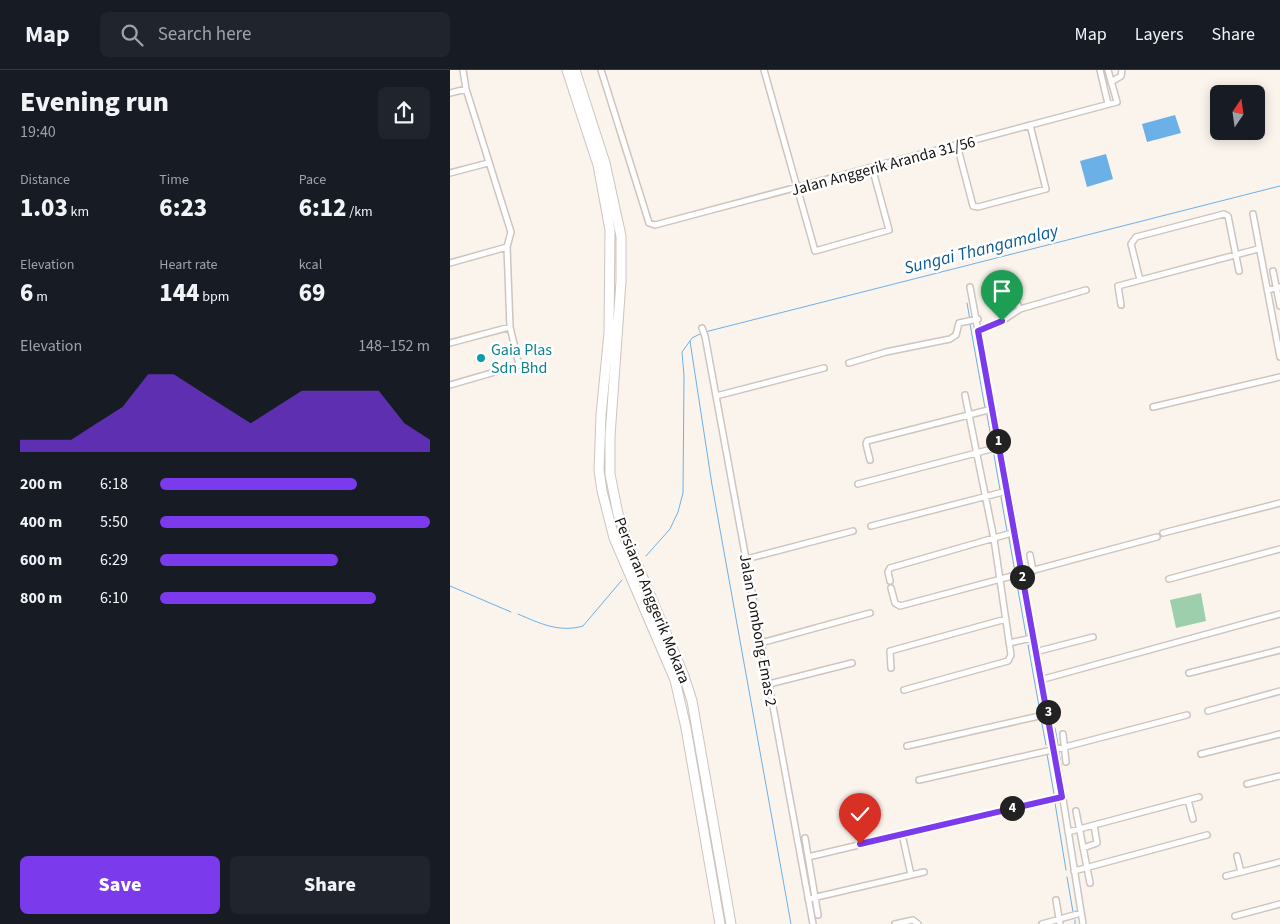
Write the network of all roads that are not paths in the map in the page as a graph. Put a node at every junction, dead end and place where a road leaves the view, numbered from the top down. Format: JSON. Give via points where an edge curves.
{"nodes":[{"id":1,"x":463,"y":70,"type":"edge"},
{"id":2,"x":567,"y":70,"type":"edge"},
{"id":3,"x":575,"y":70,"type":"edge"},
{"id":4,"x":600,"y":70,"type":"edge"},
{"id":5,"x":764,"y":70,"type":"edge"},
{"id":6,"x":1100,"y":70,"type":"edge"},
{"id":7,"x":1108,"y":70,"type":"edge"},
{"id":8,"x":1122,"y":70,"type":"edge"},
{"id":9,"x":1111,"y":82,"type":"junction"},
{"id":10,"x":466,"y":89,"type":"junction"},
{"id":11,"x":450,"y":93,"type":"edge"},
{"id":12,"x":1108,"y":104,"type":"junction"},
{"id":13,"x":1030,"y":125,"type":"junction"},
{"id":14,"x":957,"y":145,"type":"junction"},
{"id":15,"x":488,"y":163,"type":"junction"},
{"id":16,"x":872,"y":167,"type":"junction"},
{"id":17,"x":450,"y":173,"type":"edge"},
{"id":18,"x":796,"y":188,"type":"junction"},
{"id":19,"x":1253,"y":214,"type":"dead end"},
{"id":20,"x":507,"y":247,"type":"junction"},
{"id":21,"x":1258,"y":249,"type":"junction"},
{"id":22,"x":1236,"y":255,"type":"junction"},
{"id":23,"x":450,"y":263,"type":"edge"},
{"id":24,"x":1239,"y":271,"type":"dead end"},
{"id":25,"x":1273,"y":271,"type":"dead end"},
{"id":26,"x":1140,"y":280,"type":"junction"},
{"id":27,"x":970,"y":287,"type":"dead end"},
{"id":28,"x":1278,"y":288,"type":"edge"},
{"id":29,"x":1086,"y":290,"type":"dead end"},
{"id":30,"x":1268,"y":290,"type":"junction"},
{"id":31,"x":1016,"y":301,"type":"dead end"},
{"id":32,"x":1121,"y":304,"type":"dead end"},
{"id":33,"x":1280,"y":306,"type":"edge"},
{"id":34,"x":1020,"y":309,"type":"junction"},
{"id":35,"x":972,"y":320,"type":"junction"},
{"id":36,"x":510,"y":327,"type":"junction"},
{"id":37,"x":702,"y":328,"type":"dead end"},
{"id":38,"x":978,"y":331,"type":"junction"},
{"id":39,"x":450,"y":343,"type":"edge"},
{"id":40,"x":1280,"y":357,"type":"edge"},
{"id":41,"x":848,"y":363,"type":"dead end"},
{"id":42,"x":824,"y":368,"type":"dead end"},
{"id":43,"x":1280,"y":377,"type":"edge"},
{"id":44,"x":450,"y":385,"type":"edge"},
{"id":45,"x":965,"y":395,"type":"dead end"},
{"id":46,"x":716,"y":396,"type":"junction"},
{"id":47,"x":1153,"y":407,"type":"dead end"},
{"id":48,"x":992,"y":408,"type":"junction"},
{"id":49,"x":969,"y":414,"type":"junction"},
{"id":50,"x":999,"y":447,"type":"junction"},
{"id":51,"x":977,"y":453,"type":"junction"},
{"id":52,"x":870,"y":460,"type":"dead end"},
{"id":53,"x":858,"y":484,"type":"dead end"},
{"id":54,"x":1007,"y":491,"type":"junction"},
{"id":55,"x":985,"y":496,"type":"junction"},
{"id":56,"x":1280,"y":503,"type":"edge"},
{"id":57,"x":870,"y":526,"type":"dead end"},
{"id":58,"x":853,"y":531,"type":"dead end"},
{"id":59,"x":1015,"y":532,"type":"junction"},
{"id":60,"x":1163,"y":533,"type":"dead end"},
{"id":61,"x":1157,"y":537,"type":"dead end"},
{"id":62,"x":994,"y":539,"type":"junction"},
{"id":63,"x":1280,"y":548,"type":"edge"},
{"id":64,"x":1030,"y":555,"type":"dead end"},
{"id":65,"x":746,"y":559,"type":"junction"},
{"id":66,"x":1033,"y":571,"type":"junction"},
{"id":67,"x":1021,"y":574,"type":"junction"},
{"id":68,"x":1000,"y":579,"type":"junction"},
{"id":69,"x":1168,"y":579,"type":"dead end"},
{"id":70,"x":890,"y":581,"type":"dead end"},
{"id":71,"x":892,"y":588,"type":"dead end"},
{"id":72,"x":870,"y":614,"type":"dead end"},
{"id":73,"x":1280,"y":614,"type":"edge"},
{"id":74,"x":1006,"y":619,"type":"junction"},
{"id":75,"x":1093,"y":637,"type":"dead end"},
{"id":76,"x":1032,"y":638,"type":"junction"},
{"id":77,"x":1009,"y":642,"type":"junction"},
{"id":78,"x":761,"y":643,"type":"junction"},
{"id":79,"x":1280,"y":650,"type":"edge"},
{"id":80,"x":1035,"y":652,"type":"junction"},
{"id":81,"x":852,"y":663,"type":"dead end"},
{"id":82,"x":891,"y":668,"type":"dead end"},
{"id":83,"x":1189,"y":673,"type":"dead end"},
{"id":84,"x":1040,"y":680,"type":"junction"},
{"id":85,"x":769,"y":684,"type":"junction"},
{"id":86,"x":904,"y":690,"type":"dead end"},
{"id":87,"x":1280,"y":691,"type":"edge"},
{"id":88,"x":1208,"y":710,"type":"dead end"},
{"id":89,"x":1048,"y":714,"type":"junction"},
{"id":90,"x":1187,"y":716,"type":"dead end"},
{"id":91,"x":1063,"y":734,"type":"dead end"},
{"id":92,"x":1280,"y":734,"type":"edge"},
{"id":93,"x":907,"y":746,"type":"dead end"},
{"id":94,"x":1065,"y":747,"type":"junction"},
{"id":95,"x":1054,"y":749,"type":"junction"},
{"id":96,"x":1202,"y":754,"type":"dead end"},
{"id":97,"x":1066,"y":762,"type":"dead end"},
{"id":98,"x":1280,"y":776,"type":"edge"},
{"id":99,"x":919,"y":780,"type":"dead end"},
{"id":100,"x":1247,"y":784,"type":"dead end"},
{"id":101,"x":1062,"y":797,"type":"junction"},
{"id":102,"x":1199,"y":797,"type":"dead end"},
{"id":103,"x":1188,"y":800,"type":"junction"},
{"id":104,"x":1076,"y":811,"type":"dead end"},
{"id":105,"x":1193,"y":819,"type":"dead end"},
{"id":106,"x":1094,"y":825,"type":"junction"},
{"id":107,"x":1079,"y":829,"type":"junction"},
{"id":108,"x":1068,"y":832,"type":"junction"},
{"id":109,"x":902,"y":834,"type":"junction"},
{"id":110,"x":1207,"y":835,"type":"dead end"},
{"id":111,"x":805,"y":838,"type":"dead end"},
{"id":112,"x":1083,"y":848,"type":"junction"},
{"id":113,"x":1237,"y":856,"type":"dead end"},
{"id":114,"x":808,"y":857,"type":"junction"},
{"id":115,"x":1280,"y":862,"type":"edge"},
{"id":116,"x":1087,"y":868,"type":"junction"},
{"id":117,"x":924,"y":872,"type":"dead end"},
{"id":118,"x":1074,"y":872,"type":"junction"},
{"id":119,"x":1241,"y":872,"type":"junction"},
{"id":120,"x":911,"y":875,"type":"junction"},
{"id":121,"x":1226,"y":876,"type":"dead end"},
{"id":122,"x":1090,"y":883,"type":"dead end"},
{"id":123,"x":815,"y":898,"type":"junction"},
{"id":124,"x":808,"y":899,"type":"junction"},
{"id":125,"x":1056,"y":900,"type":"dead end"},
{"id":126,"x":1280,"y":904,"type":"edge"},
{"id":127,"x":1081,"y":913,"type":"junction"},
{"id":128,"x":818,"y":915,"type":"dead end"},
{"id":129,"x":1235,"y":916,"type":"dead end"},
{"id":130,"x":1060,"y":922,"type":"edge"},
{"id":131,"x":720,"y":924,"type":"edge"},
{"id":132,"x":731,"y":924,"type":"edge"},
{"id":133,"x":813,"y":924,"type":"edge"},
{"id":134,"x":895,"y":924,"type":"edge"},
{"id":135,"x":918,"y":924,"type":"edge"},
{"id":136,"x":1042,"y":924,"type":"edge"},
{"id":137,"x":1083,"y":924,"type":"edge"}],
"edges":[{"from":1,"to":10,"type":"street"},
{"from":2,"to":131,"type":"main road","name":"Persiaran Anggerik Mokara","via":[[598,165],[610,230],[609,333],[600,415],[602,491],[614,538],[675,680]]},
{"from":3,"to":132,"type":"main road","name":"Persiaran Anggerik Mokara","via":[[605,163],[620,236],[621,281],[610,474],[618,514],[692,702]]},
{"from":4,"to":18,"type":"street","name":"Jalan Anggerik Aranda 31/56","via":[[649,223],[655,225]]},
{"from":5,"to":18,"type":"street"},
{"from":6,"to":12,"type":"street"},
{"from":7,"to":9,"type":"street"},
{"from":8,"to":9,"type":"street","via":[[1121,76]]},
{"from":9,"to":12,"type":"street","name":"Jalan Anggerik Aranda 31/56","via":[[1117,102]]},
{"from":10,"to":11,"type":"street"},
{"from":10,"to":15,"type":"street"},
{"from":12,"to":13,"type":"street","name":"Jalan Anggerik Aranda 31/56"},
{"from":13,"to":14,"type":"street","name":"Jalan Anggerik Aranda 31/56"},
{"from":13,"to":14,"type":"street","via":[[1046,189],[1011,200],[972,206]]},
{"from":14,"to":16,"type":"street","name":"Jalan Anggerik Aranda 31/56"},
{"from":15,"to":17,"type":"street"},
{"from":15,"to":20,"type":"street","via":[[511,232]]},
{"from":16,"to":18,"type":"street","name":"Jalan Anggerik Aranda 31/56"},
{"from":16,"to":18,"type":"street","via":[[889,230],[819,251],[812,248]]},
{"from":19,"to":21,"type":"street"},
{"from":20,"to":23,"type":"street"},
{"from":20,"to":36,"type":"street"},
{"from":21,"to":22,"type":"street"},
{"from":21,"to":30,"type":"street"},
{"from":22,"to":24,"type":"street"},
{"from":22,"to":26,"type":"street"},
{"from":22,"to":26,"type":"street","via":[[1227,214],[1174,227],[1132,240]]},
{"from":25,"to":28,"type":"street"},
{"from":26,"to":32,"type":"street","via":[[1118,286]]},
{"from":27,"to":35,"type":"street"},
{"from":28,"to":30,"type":"street"},
{"from":28,"to":33,"type":"street"},
{"from":29,"to":34,"type":"street"},
{"from":30,"to":40,"type":"street"},
{"from":31,"to":34,"type":"street"},
{"from":34,"to":38,"type":"street"},
{"from":35,"to":38,"type":"street"},
{"from":35,"to":41,"type":"street","via":[[959,323],[956,335],[950,339]]},
{"from":36,"to":39,"type":"street"},
{"from":36,"to":44,"type":"street","via":[[518,366]]},
{"from":37,"to":46,"type":"street","name":"Jalan Lombong Emas 2"},
{"from":38,"to":48,"type":"street"},
{"from":42,"to":46,"type":"street"},
{"from":43,"to":47,"type":"street"},
{"from":45,"to":49,"type":"street"},
{"from":46,"to":65,"type":"street","name":"Jalan Lombong Emas 2"},
{"from":48,"to":49,"type":"street"},
{"from":48,"to":50,"type":"street"},
{"from":49,"to":51,"type":"street"},
{"from":49,"to":52,"type":"street","via":[[868,441]]},
{"from":50,"to":51,"type":"street"},
{"from":50,"to":54,"type":"street"},
{"from":51,"to":53,"type":"street"},
{"from":51,"to":55,"type":"street"},
{"from":54,"to":55,"type":"street"},
{"from":54,"to":59,"type":"street"},
{"from":55,"to":57,"type":"street"},
{"from":55,"to":62,"type":"street"},
{"from":56,"to":60,"type":"street"},
{"from":58,"to":65,"type":"street"},
{"from":59,"to":62,"type":"street"},
{"from":59,"to":67,"type":"street"},
{"from":61,"to":66,"type":"street"},
{"from":62,"to":68,"type":"street"},
{"from":62,"to":70,"type":"street","via":[[890,568]]},
{"from":63,"to":69,"type":"street"},
{"from":64,"to":66,"type":"street"},
{"from":65,"to":78,"type":"street","name":"Jalan Lombong Emas 2"},
{"from":66,"to":67,"type":"street"},
{"from":67,"to":68,"type":"street"},
{"from":67,"to":76,"type":"street"},
{"from":68,"to":71,"type":"street","via":[[900,606],[895,603]]},
{"from":68,"to":74,"type":"street"},
{"from":72,"to":78,"type":"street"},
{"from":73,"to":84,"type":"street"},
{"from":74,"to":77,"type":"street"},
{"from":74,"to":82,"type":"street","via":[[890,650]]},
{"from":75,"to":80,"type":"street"},
{"from":76,"to":77,"type":"street"},
{"from":76,"to":80,"type":"street"},
{"from":77,"to":86,"type":"street","via":[[1011,655],[1008,661]]},
{"from":78,"to":85,"type":"street","name":"Jalan Lombong Emas 2"},
{"from":79,"to":83,"type":"street"},
{"from":80,"to":84,"type":"street"},
{"from":81,"to":85,"type":"street"},
{"from":84,"to":89,"type":"street"},
{"from":85,"to":124,"type":"street","name":"Jalan Lombong Emas 2"},
{"from":87,"to":88,"type":"street"},
{"from":89,"to":93,"type":"street"},
{"from":89,"to":95,"type":"street"},
{"from":90,"to":94,"type":"street"},
{"from":91,"to":94,"type":"street"},
{"from":92,"to":96,"type":"street"},
{"from":94,"to":95,"type":"street"},
{"from":94,"to":97,"type":"street"},
{"from":95,"to":99,"type":"street"},
{"from":95,"to":101,"type":"street"},
{"from":98,"to":100,"type":"street"},
{"from":101,"to":108,"type":"street"},
{"from":101,"to":109,"type":"street"},
{"from":102,"to":103,"type":"street"},
{"from":103,"to":105,"type":"street"},
{"from":103,"to":106,"type":"street"},
{"from":104,"to":107,"type":"street"},
{"from":106,"to":107,"type":"street"},
{"from":106,"to":112,"type":"street","via":[[1098,844]]},
{"from":107,"to":108,"type":"street"},
{"from":107,"to":112,"type":"street"},
{"from":108,"to":118,"type":"street"},
{"from":109,"to":114,"type":"street"},
{"from":109,"to":120,"type":"street"},
{"from":110,"to":116,"type":"street"},
{"from":111,"to":114,"type":"street"},
{"from":112,"to":116,"type":"street"},
{"from":113,"to":119,"type":"street"},
{"from":114,"to":123,"type":"street"},
{"from":115,"to":119,"type":"street"},
{"from":116,"to":118,"type":"street"},
{"from":116,"to":122,"type":"street"},
{"from":117,"to":120,"type":"street"},
{"from":118,"to":127,"type":"street"},
{"from":119,"to":121,"type":"street"},
{"from":120,"to":123,"type":"street"},
{"from":123,"to":124,"type":"street"},
{"from":123,"to":128,"type":"street"},
{"from":124,"to":133,"type":"street","name":"Jalan Lombong Emas 2"},
{"from":125,"to":130,"type":"street"},
{"from":126,"to":129,"type":"street"},
{"from":127,"to":130,"type":"street"},
{"from":127,"to":137,"type":"street"},
{"from":130,"to":136,"type":"street"},
{"from":134,"to":135,"type":"street","via":[[913,920]]}]}
